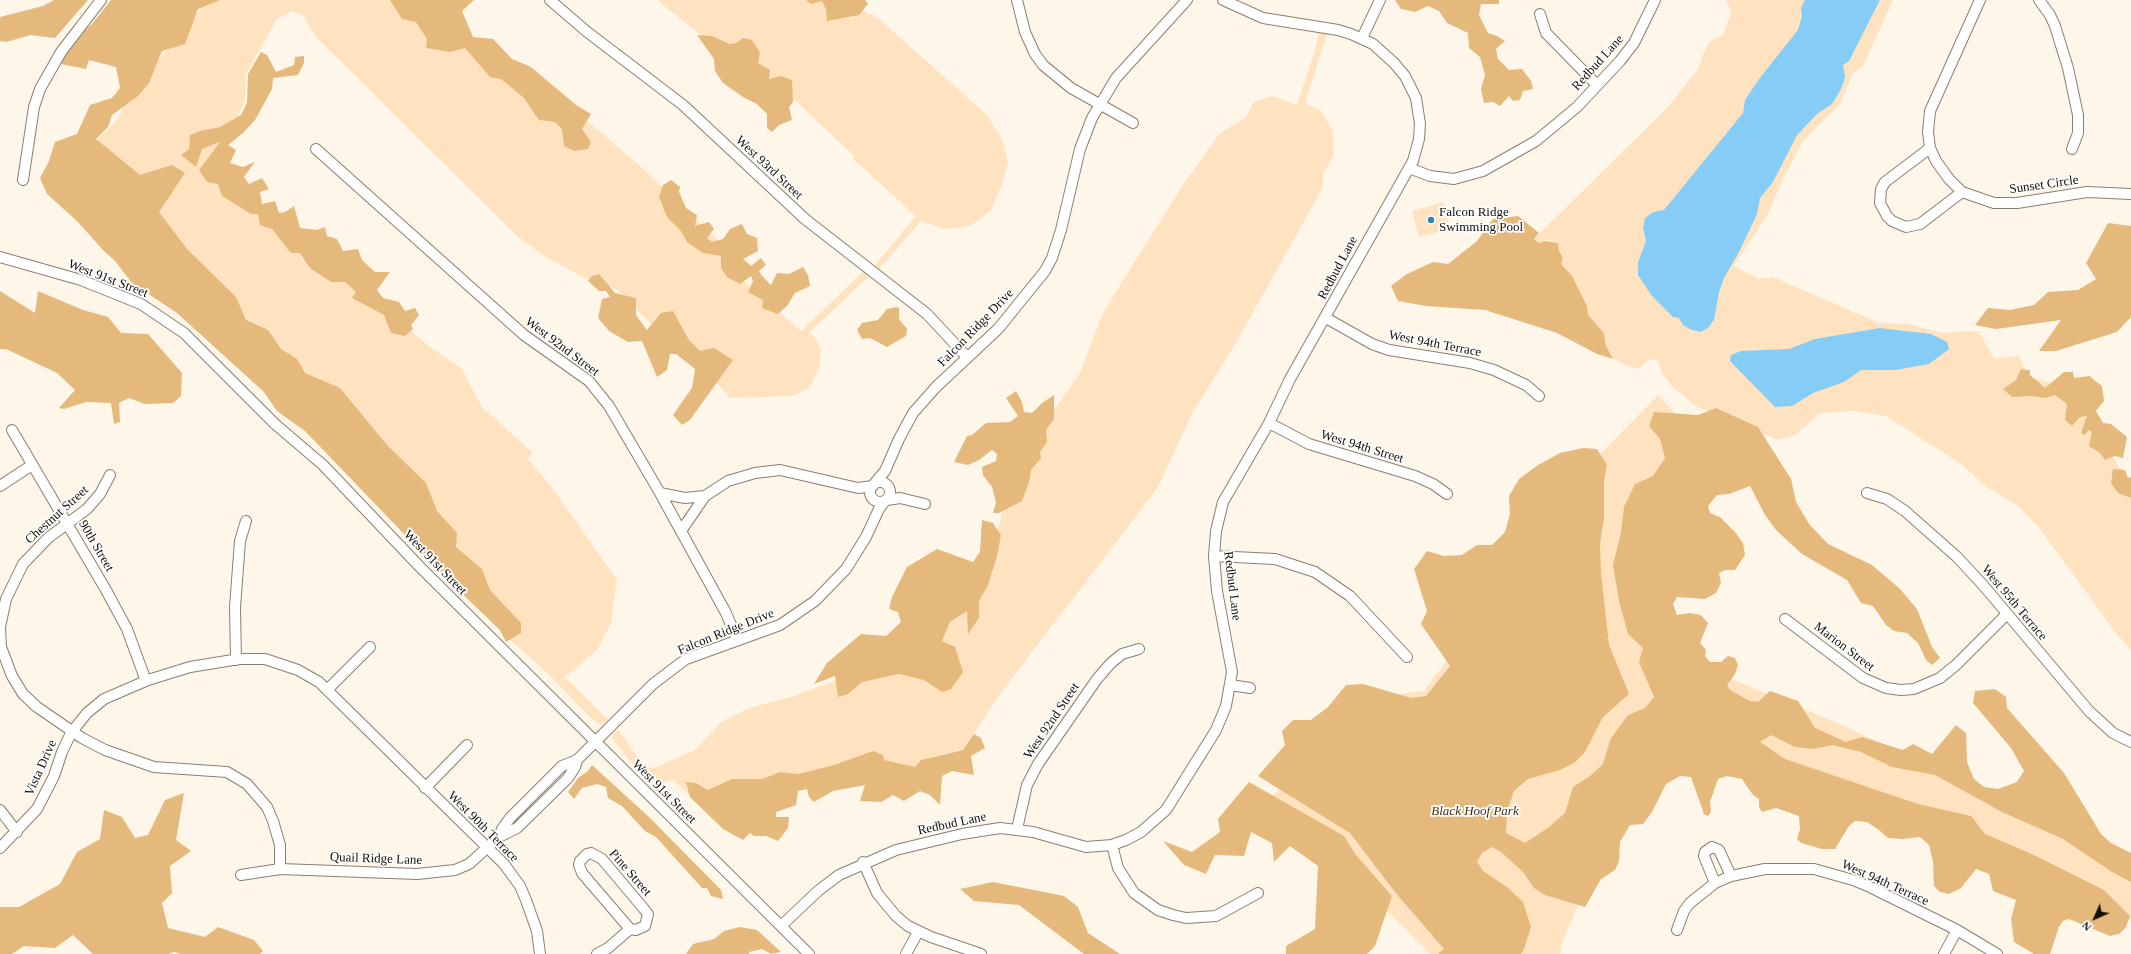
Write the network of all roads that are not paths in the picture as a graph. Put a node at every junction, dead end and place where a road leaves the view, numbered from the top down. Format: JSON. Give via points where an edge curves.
{"nodes":[{"id":1,"x":101,"y":0,"type":"edge"},
{"id":2,"x":550,"y":0,"type":"edge"},
{"id":3,"x":1017,"y":0,"type":"edge"},
{"id":4,"x":1187,"y":0,"type":"edge"},
{"id":5,"x":1223,"y":0,"type":"edge"},
{"id":6,"x":1380,"y":0,"type":"edge"},
{"id":7,"x":1655,"y":0,"type":"edge"},
{"id":8,"x":1980,"y":0,"type":"edge"},
{"id":9,"x":2039,"y":0,"type":"edge"},
{"id":10,"x":1540,"y":14,"type":"dead end"},
{"id":11,"x":1362,"y":38,"type":"junction"},
{"id":12,"x":1597,"y":85,"type":"junction"},
{"id":13,"x":1100,"y":104,"type":"junction"},
{"id":14,"x":1132,"y":123,"type":"dead end"},
{"id":15,"x":1930,"y":148,"type":"junction"},
{"id":16,"x":316,"y":149,"type":"dead end"},
{"id":17,"x":2072,"y":149,"type":"dead end"},
{"id":18,"x":1409,"y":168,"type":"junction"},
{"id":19,"x":23,"y":180,"type":"dead end"},
{"id":20,"x":1962,"y":192,"type":"junction"},
{"id":21,"x":2131,"y":194,"type":"edge"},
{"id":22,"x":0,"y":257,"type":"edge"},
{"id":23,"x":1326,"y":318,"type":"junction"},
{"id":24,"x":967,"y":357,"type":"junction"},
{"id":25,"x":1539,"y":396,"type":"dead end"},
{"id":26,"x":1269,"y":422,"type":"junction"},
{"id":27,"x":12,"y":430,"type":"dead end"},
{"id":28,"x":32,"y":465,"type":"junction"},
{"id":29,"x":885,"y":471,"type":"junction"},
{"id":30,"x":110,"y":475,"type":"dead end"},
{"id":31,"x":874,"y":485,"type":"junction"},
{"id":32,"x":0,"y":486,"type":"edge"},
{"id":33,"x":858,"y":488,"type":"junction"},
{"id":34,"x":889,"y":489,"type":"junction"},
{"id":35,"x":660,"y":493,"type":"junction"},
{"id":36,"x":1867,"y":493,"type":"dead end"},
{"id":37,"x":1447,"y":494,"type":"dead end"},
{"id":38,"x":704,"y":496,"type":"junction"},
{"id":39,"x":872,"y":498,"type":"junction"},
{"id":40,"x":900,"y":498,"type":"junction"},
{"id":41,"x":886,"y":501,"type":"junction"},
{"id":42,"x":925,"y":504,"type":"dead end"},
{"id":43,"x":873,"y":520,"type":"junction"},
{"id":44,"x":246,"y":521,"type":"dead end"},
{"id":45,"x":68,"y":524,"type":"junction"},
{"id":46,"x":681,"y":531,"type":"junction"},
{"id":47,"x":1214,"y":556,"type":"junction"},
{"id":48,"x":2007,"y":614,"type":"junction"},
{"id":49,"x":1785,"y":619,"type":"dead end"},
{"id":50,"x":737,"y":639,"type":"junction"},
{"id":51,"x":370,"y":647,"type":"dead end"},
{"id":52,"x":1139,"y":649,"type":"dead end"},
{"id":53,"x":1407,"y":657,"type":"dead end"},
{"id":54,"x":236,"y":660,"type":"junction"},
{"id":55,"x":146,"y":681,"type":"junction"},
{"id":56,"x":1230,"y":685,"type":"junction"},
{"id":57,"x":1250,"y":688,"type":"dead end"},
{"id":58,"x":328,"y":690,"type":"junction"},
{"id":59,"x":72,"y":732,"type":"junction"},
{"id":60,"x":595,"y":742,"type":"junction"},
{"id":61,"x":2131,"y":742,"type":"edge"},
{"id":62,"x":467,"y":745,"type":"dead end"},
{"id":63,"x":425,"y":788,"type":"junction"},
{"id":64,"x":0,"y":810,"type":"edge"},
{"id":65,"x":1017,"y":829,"type":"junction"},
{"id":66,"x":17,"y":832,"type":"junction"},
{"id":67,"x":1112,"y":845,"type":"junction"},
{"id":68,"x":0,"y":848,"type":"edge"},
{"id":69,"x":487,"y":848,"type":"junction"},
{"id":70,"x":863,"y":862,"type":"junction"},
{"id":71,"x":280,"y":869,"type":"junction"},
{"id":72,"x":241,"y":875,"type":"dead end"},
{"id":73,"x":1731,"y":876,"type":"junction"},
{"id":74,"x":1715,"y":883,"type":"junction"},
{"id":75,"x":1258,"y":893,"type":"dead end"},
{"id":76,"x":781,"y":926,"type":"junction"},
{"id":77,"x":630,"y":928,"type":"junction"},
{"id":78,"x":1677,"y":930,"type":"dead end"},
{"id":79,"x":1957,"y":930,"type":"junction"},
{"id":80,"x":918,"y":932,"type":"junction"},
{"id":81,"x":540,"y":954,"type":"edge"},
{"id":82,"x":597,"y":954,"type":"edge"},
{"id":83,"x":809,"y":954,"type":"edge"},
{"id":84,"x":906,"y":954,"type":"edge"},
{"id":85,"x":981,"y":954,"type":"edge"},
{"id":86,"x":1944,"y":954,"type":"edge"},
{"id":87,"x":1997,"y":954,"type":"edge"}],
"edges":[{"from":1,"to":19,"type":"street","via":[[61,52],[40,88],[33,114]]},
{"from":2,"to":24,"type":"street","name":"West 93rd Street","via":[[586,31],[683,105],[805,219],[927,314]]},
{"from":3,"to":13,"type":"street","via":[[1025,32],[1039,60],[1060,81]]},
{"from":4,"to":13,"type":"street","name":"Falcon Ridge Drive","via":[[1121,72]]},
{"from":5,"to":11,"type":"street","via":[[1263,18],[1338,30]]},
{"from":6,"to":11,"type":"street"},
{"from":7,"to":12,"type":"street","name":"Redbud Lane","via":[[1634,43]]},
{"from":8,"to":15,"type":"street","name":"Sunset Circle","via":[[1932,102],[1928,127]]},
{"from":9,"to":17,"type":"street","via":[[2055,26],[2069,76],[2078,125]]},
{"from":10,"to":12,"type":"street","via":[[1546,33]]},
{"from":11,"to":18,"type":"street","via":[[1394,63],[1405,76],[1416,98],[1420,124],[1419,139]]},
{"from":12,"to":18,"type":"street","name":"Redbud Lane","via":[[1577,107],[1549,131],[1484,171],[1454,179],[1430,176]]},
{"from":13,"to":14,"type":"street"},
{"from":13,"to":24,"type":"street","name":"Falcon Ridge Drive","via":[[1080,149],[1052,258],[1018,306],[998,329]]},
{"from":15,"to":20,"type":"street","name":"Sunset Circle","via":[[1940,167]]},
{"from":15,"to":20,"type":"street","via":[[1885,182],[1881,189],[1880,203],[1887,216],[1906,227],[1920,224]]},
{"from":16,"to":35,"type":"street","name":"West 92nd Street","via":[[524,335],[589,380],[609,406]]},
{"from":18,"to":23,"type":"street","name":"Redbud Lane"},
{"from":20,"to":21,"type":"street","name":"Sunset Circle","via":[[1987,202],[2007,204],[2031,202],[2076,192]]},
{"from":22,"to":60,"type":"street","name":"West 91st Street","via":[[81,280],[141,304],[184,333],[275,424],[323,465],[420,567]]},
{"from":23,"to":25,"type":"street","name":"West 94th Terrace","via":[[1372,344],[1389,350],[1470,363],[1494,370],[1526,385]]},
{"from":23,"to":26,"type":"street","name":"Redbud Lane","via":[[1290,379]]},
{"from":24,"to":29,"type":"street","name":"Falcon Ridge Drive","via":[[913,413],[898,439]]},
{"from":26,"to":37,"type":"street","name":"West 94th Street","via":[[1309,444],[1415,476]]},
{"from":26,"to":47,"type":"street","name":"Redbud Lane","via":[[1223,502],[1216,531]]},
{"from":27,"to":28,"type":"street","name":"90th Street"},
{"from":28,"to":32,"type":"street"},
{"from":28,"to":45,"type":"street","name":"90th Street"},
{"from":29,"to":31,"type":"street","name":"Falcon Ridge Drive"},
{"from":29,"to":34,"type":"street"},
{"from":30,"to":45,"type":"street","name":"Chestnut Street","via":[[100,494],[87,509]]},
{"from":31,"to":33,"type":"street"},
{"from":31,"to":34,"type":"street","via":[[880,482]]},
{"from":31,"to":39,"type":"street","via":[[870,490]]},
{"from":33,"to":38,"type":"street","via":[[780,470],[755,473],[728,482]]},
{"from":33,"to":39,"type":"street"},
{"from":34,"to":40,"type":"street"},
{"from":34,"to":41,"type":"street"},
{"from":35,"to":38,"type":"street","via":[[684,498]]},
{"from":35,"to":46,"type":"street","name":"West 92nd Street"},
{"from":36,"to":48,"type":"street","name":"West 95th Terrace","via":[[1886,499],[1905,511],[1957,557]]},
{"from":38,"to":46,"type":"street"},
{"from":39,"to":41,"type":"street","via":[[879,502]]},
{"from":39,"to":43,"type":"street","name":"Falcon Ridge Drive"},
{"from":40,"to":41,"type":"street"},
{"from":40,"to":42,"type":"street"},
{"from":41,"to":43,"type":"street","name":"Falcon Ridge Drive"},
{"from":43,"to":50,"type":"street","name":"Falcon Ridge Drive","via":[[866,537],[846,569],[815,601],[780,625]]},
{"from":44,"to":54,"type":"street","via":[[240,541],[235,607]]},
{"from":45,"to":55,"type":"street","name":"90th Street","via":[[127,629]]},
{"from":45,"to":59,"type":"street","name":"Chestnut Street","via":[[48,538],[23,564],[6,599],[0,627],[1,647],[12,676],[23,694]]},
{"from":46,"to":50,"type":"street","name":"West 92nd Street","via":[[726,613]]},
{"from":47,"to":53,"type":"street","via":[[1275,559],[1316,572],[1350,596]]},
{"from":47,"to":56,"type":"street","name":"Redbud Lane","via":[[1217,591],[1231,662]]},
{"from":48,"to":49,"type":"street","name":"Marion Street","via":[[1940,678],[1920,687],[1901,690],[1880,686],[1862,678]]},
{"from":48,"to":61,"type":"street","name":"West 95th Terrace","via":[[2099,722]]},
{"from":50,"to":60,"type":"street","name":"Falcon Ridge Drive","via":[[686,659],[654,684]]},
{"from":51,"to":58,"type":"street"},
{"from":52,"to":65,"type":"street","name":"West 92nd Street","via":[[1122,654],[1096,679],[1038,764],[1028,785]]},
{"from":54,"to":55,"type":"street","name":"Vista Drive","via":[[190,667]]},
{"from":54,"to":58,"type":"street","name":"West 90th Terrace","via":[[264,659],[298,670]]},
{"from":55,"to":59,"type":"street","name":"Vista Drive","via":[[104,700],[87,713]]},
{"from":56,"to":57,"type":"street"},
{"from":56,"to":67,"type":"street","name":"Redbud Lane","via":[[1226,706],[1216,730],[1166,810],[1141,832]]},
{"from":58,"to":63,"type":"street","name":"West 90th Terrace"},
{"from":59,"to":66,"type":"street","name":"Vista Drive","via":[[37,809]]},
{"from":59,"to":71,"type":"street","name":"Chestnut Street","via":[[105,750],[154,767],[227,772],[247,784],[267,806],[280,845]]},
{"from":60,"to":69,"type":"street","name":"Quail Ridge Lane","via":[[577,760],[562,766],[510,818],[499,837]]},
{"from":60,"to":76,"type":"street","name":"West 91st Street"},
{"from":62,"to":63,"type":"street"},
{"from":63,"to":69,"type":"street","name":"West 90th Terrace"},
{"from":64,"to":66,"type":"street"},
{"from":65,"to":67,"type":"street","name":"Redbud Lane","via":[[1046,835],[1074,845]]},
{"from":65,"to":70,"type":"street","name":"Redbud Lane","via":[[1000,828],[962,834],[896,850]]},
{"from":66,"to":68,"type":"street","name":"Vista Drive"},
{"from":67,"to":75,"type":"street","via":[[1118,868],[1134,893],[1152,906],[1172,915],[1186,918],[1216,916]]},
{"from":69,"to":71,"type":"street","name":"Quail Ridge Lane","via":[[469,864],[455,870],[431,874]]},
{"from":69,"to":81,"type":"street","name":"West 90th Terrace","via":[[504,864],[520,886],[535,924]]},
{"from":70,"to":76,"type":"street","name":"Redbud Lane","via":[[839,875],[818,891]]},
{"from":70,"to":80,"type":"street","via":[[870,880],[886,905]]},
{"from":71,"to":72,"type":"street","name":"Quail Ridge Lane"},
{"from":73,"to":74,"type":"street","name":"West 94th Terrace"},
{"from":73,"to":74,"type":"street","via":[[1719,850],[1712,847],[1704,856]]},
{"from":73,"to":79,"type":"street","name":"West 94th Terrace","via":[[1791,868],[1832,873],[1870,887]]},
{"from":74,"to":78,"type":"street","name":"West 94th Terrace","via":[[1690,903]]},
{"from":76,"to":83,"type":"street","name":"West 91st Street"},
{"from":77,"to":77,"type":"street","name":"Pine Street","via":[[636,930],[645,926],[648,914],[602,859],[596,854],[587,854],[580,861],[579,869]]},
{"from":77,"to":82,"type":"street","name":"Pine Street","via":[[608,948]]},
{"from":79,"to":86,"type":"street"},
{"from":79,"to":87,"type":"street","name":"West 94th Terrace"},
{"from":80,"to":84,"type":"street"},
{"from":80,"to":85,"type":"street"}]}
